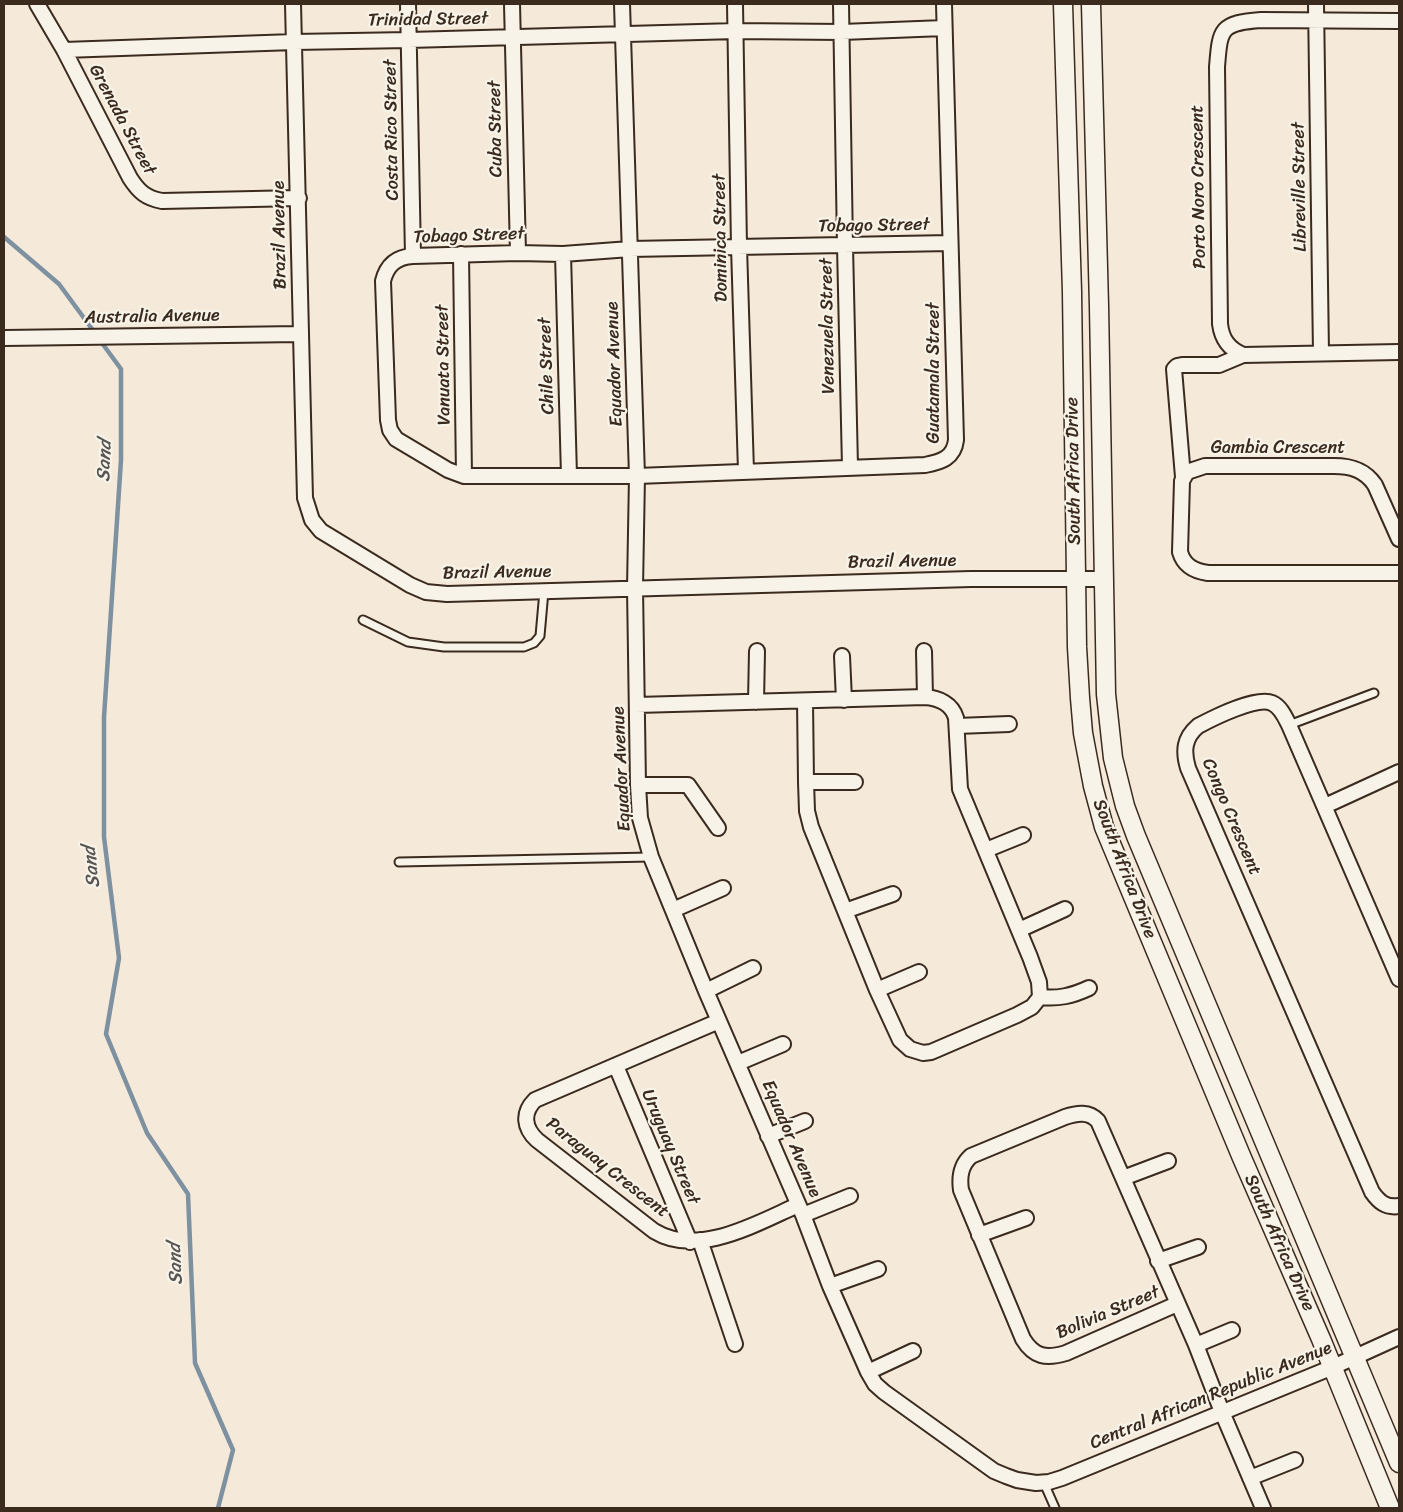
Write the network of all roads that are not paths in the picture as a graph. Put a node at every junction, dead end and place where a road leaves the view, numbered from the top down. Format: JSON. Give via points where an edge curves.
{"nodes":[{"id":1,"x":37,"y":4,"type":"edge"},
{"id":2,"x":293,"y":4,"type":"edge"},
{"id":3,"x":408,"y":4,"type":"edge"},
{"id":4,"x":512,"y":4,"type":"edge"},
{"id":5,"x":622,"y":4,"type":"edge"},
{"id":6,"x":735,"y":4,"type":"edge"},
{"id":7,"x":841,"y":4,"type":"edge"},
{"id":8,"x":944,"y":4,"type":"edge"},
{"id":9,"x":1062,"y":4,"type":"edge"},
{"id":10,"x":1091,"y":4,"type":"edge"},
{"id":11,"x":1316,"y":4,"type":"edge"},
{"id":12,"x":1316,"y":21,"type":"junction"},
{"id":13,"x":1399,"y":21,"type":"edge"},
{"id":14,"x":944,"y":28,"type":"junction"},
{"id":15,"x":736,"y":31,"type":"junction"},
{"id":16,"x":842,"y":32,"type":"junction"},
{"id":17,"x":622,"y":34,"type":"junction"},
{"id":18,"x":513,"y":37,"type":"junction"},
{"id":19,"x":409,"y":40,"type":"junction"},
{"id":20,"x":294,"y":42,"type":"junction"},
{"id":21,"x":64,"y":50,"type":"junction"},
{"id":22,"x":299,"y":198,"type":"junction"},
{"id":23,"x":950,"y":243,"type":"junction"},
{"id":24,"x":844,"y":246,"type":"junction"},
{"id":25,"x":739,"y":247,"type":"junction"},
{"id":26,"x":630,"y":249,"type":"junction"},
{"id":27,"x":518,"y":253,"type":"junction"},
{"id":28,"x":461,"y":254,"type":"junction"},
{"id":29,"x":563,"y":254,"type":"junction"},
{"id":30,"x":413,"y":256,"type":"junction"},
{"id":31,"x":300,"y":334,"type":"junction"},
{"id":32,"x":4,"y":338,"type":"edge"},
{"id":33,"x":1399,"y":352,"type":"edge"},
{"id":34,"x":1321,"y":353,"type":"junction"},
{"id":35,"x":1243,"y":355,"type":"junction"},
{"id":36,"x":850,"y":468,"type":"junction"},
{"id":37,"x":746,"y":471,"type":"junction"},
{"id":38,"x":464,"y":476,"type":"junction"},
{"id":39,"x":569,"y":476,"type":"junction"},
{"id":40,"x":637,"y":476,"type":"junction"},
{"id":41,"x":1183,"y":477,"type":"junction"},
{"id":42,"x":1399,"y":539,"type":"edge"},
{"id":43,"x":1399,"y":573,"type":"edge"},
{"id":44,"x":1076,"y":579,"type":"junction"},
{"id":45,"x":1103,"y":579,"type":"junction"},
{"id":46,"x":635,"y":588,"type":"junction"},
{"id":47,"x":544,"y":591,"type":"junction"},
{"id":48,"x":363,"y":620,"type":"dead end"},
{"id":49,"x":757,"y":651,"type":"dead end"},
{"id":50,"x":924,"y":651,"type":"dead end"},
{"id":51,"x":842,"y":656,"type":"dead end"},
{"id":52,"x":1374,"y":693,"type":"dead end"},
{"id":53,"x":925,"y":697,"type":"junction"},
{"id":54,"x":844,"y":700,"type":"junction"},
{"id":55,"x":805,"y":701,"type":"junction"},
{"id":56,"x":756,"y":702,"type":"junction"},
{"id":57,"x":637,"y":705,"type":"junction"},
{"id":58,"x":1009,"y":724,"type":"dead end"},
{"id":59,"x":1289,"y":724,"type":"junction"},
{"id":60,"x":957,"y":726,"type":"junction"},
{"id":61,"x":1399,"y":772,"type":"edge"},
{"id":62,"x":806,"y":782,"type":"junction"},
{"id":63,"x":855,"y":782,"type":"dead end"},
{"id":64,"x":638,"y":785,"type":"junction"},
{"id":65,"x":1325,"y":806,"type":"junction"},
{"id":66,"x":718,"y":828,"type":"dead end"},
{"id":67,"x":1023,"y":835,"type":"dead end"},
{"id":68,"x":986,"y":850,"type":"junction"},
{"id":69,"x":651,"y":857,"type":"junction"},
{"id":70,"x":399,"y":862,"type":"dead end"},
{"id":71,"x":723,"y":888,"type":"dead end"},
{"id":72,"x":893,"y":894,"type":"dead end"},
{"id":73,"x":1065,"y":909,"type":"dead end"},
{"id":74,"x":673,"y":910,"type":"junction"},
{"id":75,"x":845,"y":911,"type":"junction"},
{"id":76,"x":1019,"y":930,"type":"junction"},
{"id":77,"x":753,"y":968,"type":"dead end"},
{"id":78,"x":919,"y":972,"type":"dead end"},
{"id":79,"x":1399,"y":979,"type":"edge"},
{"id":80,"x":1089,"y":988,"type":"dead end"},
{"id":81,"x":877,"y":990,"type":"junction"},
{"id":82,"x":706,"y":991,"type":"junction"},
{"id":83,"x":1040,"y":997,"type":"junction"},
{"id":84,"x":719,"y":1021,"type":"junction"},
{"id":85,"x":782,"y":1044,"type":"dead end"},
{"id":86,"x":738,"y":1063,"type":"junction"},
{"id":87,"x":616,"y":1066,"type":"junction"},
{"id":88,"x":805,"y":1121,"type":"dead end"},
{"id":89,"x":768,"y":1136,"type":"junction"},
{"id":90,"x":1168,"y":1161,"type":"dead end"},
{"id":91,"x":1123,"y":1178,"type":"junction"},
{"id":92,"x":850,"y":1196,"type":"dead end"},
{"id":93,"x":1399,"y":1206,"type":"edge"},
{"id":94,"x":800,"y":1210,"type":"junction"},
{"id":95,"x":1026,"y":1218,"type":"dead end"},
{"id":96,"x":979,"y":1235,"type":"junction"},
{"id":97,"x":695,"y":1241,"type":"junction"},
{"id":98,"x":1198,"y":1247,"type":"dead end"},
{"id":99,"x":1158,"y":1261,"type":"junction"},
{"id":100,"x":878,"y":1269,"type":"dead end"},
{"id":101,"x":830,"y":1286,"type":"junction"},
{"id":102,"x":1177,"y":1304,"type":"junction"},
{"id":103,"x":1232,"y":1330,"type":"dead end"},
{"id":104,"x":1399,"y":1337,"type":"edge"},
{"id":105,"x":735,"y":1344,"type":"dead end"},
{"id":106,"x":1196,"y":1345,"type":"junction"},
{"id":107,"x":913,"y":1351,"type":"dead end"},
{"id":108,"x":1355,"y":1357,"type":"junction"},
{"id":109,"x":1333,"y":1367,"type":"junction"},
{"id":110,"x":868,"y":1372,"type":"junction"},
{"id":111,"x":1222,"y":1412,"type":"junction"},
{"id":112,"x":1295,"y":1460,"type":"dead end"},
{"id":113,"x":1399,"y":1463,"type":"edge"},
{"id":114,"x":1250,"y":1478,"type":"junction"},
{"id":115,"x":1040,"y":1483,"type":"junction"},
{"id":116,"x":1055,"y":1508,"type":"edge"},
{"id":117,"x":1262,"y":1508,"type":"edge"},
{"id":118,"x":1390,"y":1508,"type":"edge"}],
"edges":[{"from":1,"to":21,"type":"street","name":"Grenada Street"},
{"from":2,"to":20,"type":"street","name":"Brazil Avenue"},
{"from":3,"to":19,"type":"street","name":"Costa Rico Street"},
{"from":4,"to":18,"type":"street","name":"Cuba Street"},
{"from":5,"to":17,"type":"street","name":"Equador Avenue"},
{"from":6,"to":15,"type":"street","name":"Dominica Street"},
{"from":7,"to":16,"type":"street","name":"Venezuela Street"},
{"from":8,"to":14,"type":"street","name":"Guatamala Street"},
{"from":9,"to":44,"type":"street","name":"South Africa Drive","via":[[1072,292]]},
{"from":10,"to":45,"type":"street","name":"South Africa Drive"},
{"from":11,"to":12,"type":"street","name":"Libreville Street"},
{"from":12,"to":13,"type":"street","name":"Porto Noro Crescent"},
{"from":12,"to":34,"type":"street","name":"Libreville Street"},
{"from":12,"to":35,"type":"street","name":"Porto Noro Crescent","via":[[1243,21],[1222,32],[1219,42],[1220,324],[1221,335],[1227,344]]},
{"from":14,"to":16,"type":"street","name":"Trinidad Street"},
{"from":14,"to":23,"type":"street","name":"Guatamala Street"},
{"from":15,"to":16,"type":"street","name":"Trinidad Street"},
{"from":15,"to":17,"type":"street","name":"Trinidad Street"},
{"from":15,"to":25,"type":"street","name":"Dominica Street"},
{"from":16,"to":24,"type":"street","name":"Venezuela Street"},
{"from":17,"to":18,"type":"street","name":"Trinidad Street"},
{"from":17,"to":26,"type":"street","name":"Equador Avenue"},
{"from":18,"to":19,"type":"street","name":"Trinidad Street"},
{"from":18,"to":27,"type":"street","name":"Cuba Street"},
{"from":19,"to":20,"type":"street","name":"Trinidad Street"},
{"from":19,"to":30,"type":"street","name":"Costa Rico Street"},
{"from":20,"to":21,"type":"street","name":"Trinidad Street"},
{"from":20,"to":22,"type":"street","name":"Brazil Avenue"},
{"from":21,"to":22,"type":"street","name":"Grenada Street","via":[[130,178],[145,196],[162,200]]},
{"from":22,"to":31,"type":"street","name":"Brazil Avenue"},
{"from":23,"to":24,"type":"street","name":"Tobago Street"},
{"from":23,"to":36,"type":"street","name":"Guatamala Street","via":[[956,440],[953,452],[948,458],[925,465]]},
{"from":24,"to":25,"type":"street","name":"Tobago Street"},
{"from":24,"to":36,"type":"street","name":"Venezuela Street"},
{"from":25,"to":26,"type":"street","name":"Tobago Street"},
{"from":25,"to":37,"type":"street","name":"Dominica Street"},
{"from":26,"to":29,"type":"street","name":"Tobago Street"},
{"from":26,"to":40,"type":"street","name":"Equador Avenue"},
{"from":27,"to":28,"type":"street","name":"Tobago Street"},
{"from":27,"to":29,"type":"street","name":"Tobago Street"},
{"from":28,"to":30,"type":"street","name":"Tobago Street"},
{"from":28,"to":38,"type":"street","name":"Vanuata Street"},
{"from":29,"to":39,"type":"street","name":"Chile Street"},
{"from":30,"to":38,"type":"street","name":"Tobago Street","via":[[391,262],[383,281],[390,430],[396,439]]},
{"from":31,"to":32,"type":"street","name":"Australia Avenue"},
{"from":31,"to":47,"type":"street","name":"Brazil Avenue","via":[[304,498],[316,526],[410,586],[426,592]]},
{"from":33,"to":34,"type":"street"},
{"from":34,"to":35,"type":"street"},
{"from":35,"to":41,"type":"street","via":[[1219,365],[1182,365],[1174,369]]},
{"from":36,"to":37,"type":"street","name":"Guatamala Street"},
{"from":37,"to":40,"type":"street","name":"Guatamala Street"},
{"from":38,"to":39,"type":"street","name":"Tobago Street"},
{"from":39,"to":40,"type":"street","name":"Tobago Street"},
{"from":40,"to":46,"type":"street","name":"Equador Avenue"},
{"from":41,"to":42,"type":"street","name":"Gambia Crescent","via":[[1192,469],[1214,465],[1354,468],[1371,480]]},
{"from":41,"to":43,"type":"street","via":[[1180,486],[1180,552],[1184,562],[1193,570],[1208,573]]},
{"from":44,"to":45,"type":"street","name":"Brazil Avenue"},
{"from":44,"to":46,"type":"street","name":"Brazil Avenue"},
{"from":44,"to":109,"type":"street","name":"South Africa Drive","via":[[1076,647],[1083,733],[1104,827]]},
{"from":45,"to":108,"type":"street","name":"South Africa Drive","via":[[1108,722],[1125,806]]},
{"from":46,"to":47,"type":"street","name":"Brazil Avenue"},
{"from":46,"to":57,"type":"street","name":"Equador Avenue"},
{"from":47,"to":48,"type":"lane","via":[[540,636],[534,644],[524,647],[444,647],[408,642]]},
{"from":49,"to":56,"type":"street"},
{"from":50,"to":53,"type":"street"},
{"from":51,"to":54,"type":"street"},
{"from":52,"to":59,"type":"lane"},
{"from":53,"to":54,"type":"street"},
{"from":53,"to":60,"type":"street","via":[[949,706],[955,714]]},
{"from":54,"to":55,"type":"street"},
{"from":55,"to":56,"type":"street"},
{"from":55,"to":62,"type":"street"},
{"from":56,"to":57,"type":"street"},
{"from":57,"to":64,"type":"street","name":"Equador Avenue"},
{"from":58,"to":60,"type":"street"},
{"from":59,"to":65,"type":"street","name":"Congo Crescent"},
{"from":59,"to":93,"type":"street","name":"Congo Crescent","via":[[1273,704],[1254,703],[1198,726],[1187,740],[1186,760],[1369,1186],[1381,1202]]},
{"from":60,"to":68,"type":"street","via":[[960,789]]},
{"from":61,"to":65,"type":"street"},
{"from":62,"to":63,"type":"street"},
{"from":62,"to":75,"type":"street","via":[[811,827]]},
{"from":64,"to":66,"type":"street","via":[[688,785]]},
{"from":64,"to":69,"type":"street","name":"Equador Avenue","via":[[640,818]]},
{"from":65,"to":79,"type":"street","name":"Congo Crescent"},
{"from":67,"to":68,"type":"street"},
{"from":68,"to":76,"type":"street"},
{"from":69,"to":70,"type":"lane"},
{"from":69,"to":74,"type":"street","name":"Equador Avenue"},
{"from":71,"to":74,"type":"street"},
{"from":72,"to":75,"type":"street"},
{"from":73,"to":76,"type":"street"},
{"from":74,"to":82,"type":"street","name":"Equador Avenue"},
{"from":75,"to":81,"type":"street"},
{"from":76,"to":83,"type":"street","via":[[1036,972]]},
{"from":77,"to":82,"type":"street"},
{"from":78,"to":81,"type":"street"},
{"from":80,"to":83,"type":"street","via":[[1061,998]]},
{"from":81,"to":83,"type":"street","via":[[900,1040],[910,1049],[923,1053],[938,1050],[1017,1016],[1032,1007]]},
{"from":82,"to":84,"type":"street","name":"Equador Avenue"},
{"from":84,"to":86,"type":"street","name":"Equador Avenue"},
{"from":84,"to":87,"type":"street","name":"Paraguay Crescent"},
{"from":85,"to":86,"type":"street"},
{"from":86,"to":89,"type":"street","name":"Equador Avenue"},
{"from":87,"to":97,"type":"street","name":"Uruguay Street"},
{"from":87,"to":97,"type":"street","name":"Paraguay Crescent","via":[[535,1100],[526,1116],[528,1130],[654,1231],[671,1239]]},
{"from":88,"to":89,"type":"street"},
{"from":89,"to":94,"type":"street","name":"Equador Avenue"},
{"from":90,"to":91,"type":"street"},
{"from":91,"to":96,"type":"street","name":"Bolivia Street","via":[[1095,1118],[1081,1114],[1065,1117],[966,1160],[960,1184]]},
{"from":91,"to":99,"type":"street","name":"Bolivia Street"},
{"from":92,"to":94,"type":"street","name":"Paraguay Crescent"},
{"from":94,"to":97,"type":"street","name":"Paraguay Crescent","via":[[725,1236]]},
{"from":94,"to":101,"type":"street","name":"Equador Avenue"},
{"from":95,"to":96,"type":"street"},
{"from":96,"to":102,"type":"street","name":"Bolivia Street","via":[[1023,1340],[1039,1354],[1066,1353]]},
{"from":97,"to":105,"type":"street","name":"Uruguay Street"},
{"from":98,"to":99,"type":"street","name":"Bolivia Street"},
{"from":99,"to":102,"type":"street","name":"Bolivia Street"},
{"from":100,"to":101,"type":"street"},
{"from":101,"to":110,"type":"street","name":"Equador Avenue"},
{"from":102,"to":106,"type":"street","name":"Bolivia Street"},
{"from":103,"to":106,"type":"street"},
{"from":104,"to":108,"type":"street","name":"Central African Republic Avenue"},
{"from":106,"to":111,"type":"street","name":"Bolivia Street"},
{"from":107,"to":110,"type":"street"},
{"from":108,"to":109,"type":"street","name":"Central African Republic Avenue"},
{"from":108,"to":113,"type":"street","name":"South Africa Drive"},
{"from":109,"to":111,"type":"street","name":"Central African Republic Avenue"},
{"from":109,"to":118,"type":"street","name":"South Africa Drive"},
{"from":110,"to":115,"type":"street","name":"Equador Avenue","via":[[884,1392],[994,1470],[1017,1480]]},
{"from":111,"to":114,"type":"street","name":"Bolivia Street"},
{"from":111,"to":115,"type":"street","name":"Central African Republic Avenue","via":[[1062,1478]]},
{"from":112,"to":114,"type":"street"},
{"from":114,"to":117,"type":"street","name":"Bolivia Street"},
{"from":115,"to":116,"type":"lane"}]}
